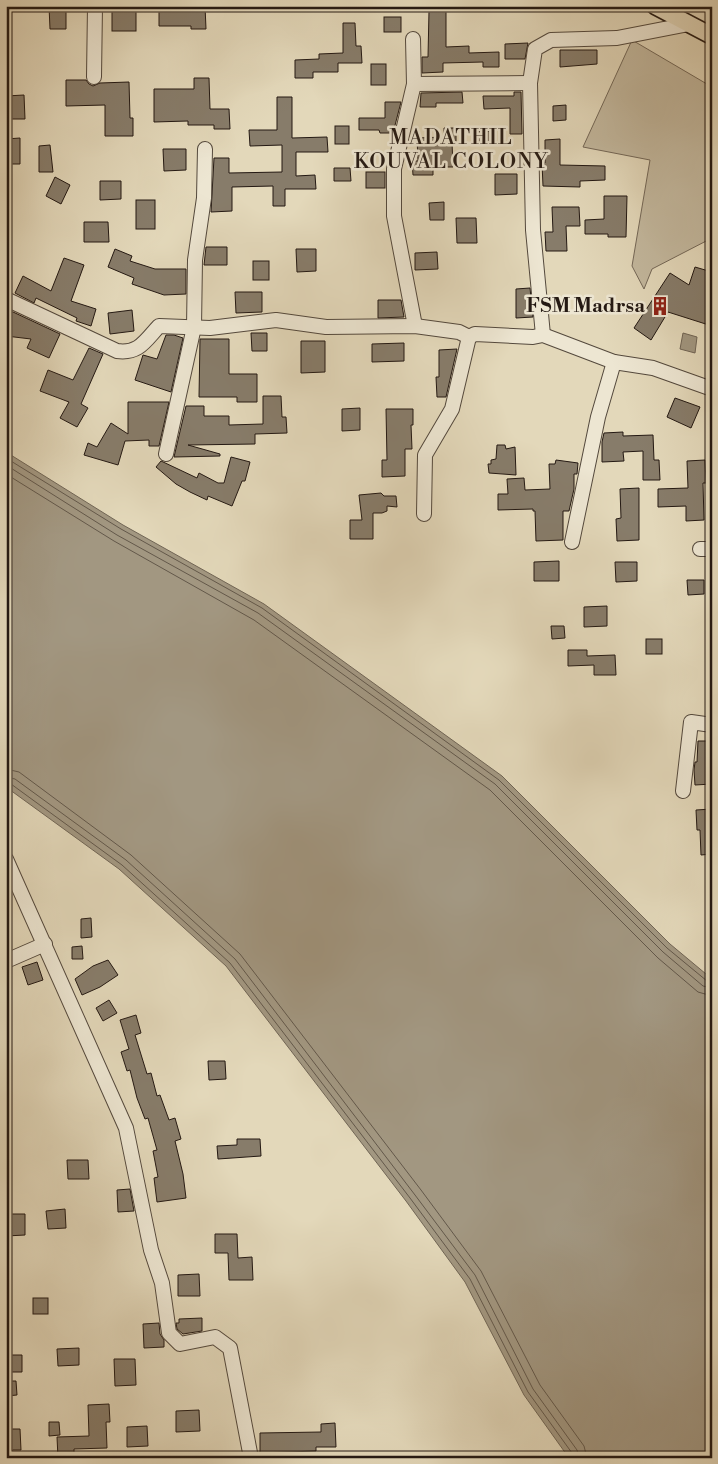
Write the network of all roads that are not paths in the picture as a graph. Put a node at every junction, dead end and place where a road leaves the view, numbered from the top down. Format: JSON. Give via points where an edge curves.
{"nodes":[{"id":1,"x":95,"y":6,"type":"edge"},
{"id":2,"x":654,"y":6,"type":"edge"},
{"id":3,"x":689,"y":24,"type":"junction"},
{"id":4,"x":712,"y":36,"type":"edge"},
{"id":5,"x":413,"y":39,"type":"dead end"},
{"id":6,"x":94,"y":77,"type":"dead end"},
{"id":7,"x":530,"y":83,"type":"junction"},
{"id":8,"x":414,"y":84,"type":"junction"},
{"id":9,"x":205,"y":149,"type":"dead end"},
{"id":10,"x":6,"y":299,"type":"edge"},
{"id":11,"x":415,"y":326,"type":"junction"},
{"id":12,"x":194,"y":328,"type":"junction"},
{"id":13,"x":543,"y":335,"type":"junction"},
{"id":14,"x":469,"y":337,"type":"junction"},
{"id":15,"x":614,"y":362,"type":"junction"},
{"id":16,"x":712,"y":389,"type":"edge"},
{"id":17,"x":166,"y":454,"type":"dead end"},
{"id":18,"x":424,"y":514,"type":"dead end"},
{"id":19,"x":572,"y":542,"type":"dead end"},
{"id":20,"x":712,"y":725,"type":"edge"},
{"id":21,"x":683,"y":791,"type":"dead end"},
{"id":22,"x":6,"y":859,"type":"edge"},
{"id":23,"x":45,"y":944,"type":"junction"},
{"id":24,"x":6,"y":961,"type":"edge"},
{"id":25,"x":251,"y":1458,"type":"edge"}],
"edges":[{"from":1,"to":6,"type":"street"},
{"from":2,"to":3,"type":"main road"},
{"from":3,"to":4,"type":"main road"},
{"from":3,"to":7,"type":"street","via":[[617,38],[551,40],[535,49]]},
{"from":5,"to":8,"type":"street"},
{"from":7,"to":8,"type":"street"},
{"from":7,"to":13,"type":"street","via":[[533,230]]},
{"from":8,"to":11,"type":"street","via":[[394,169],[394,216]]},
{"from":9,"to":12,"type":"street","via":[[204,198],[195,260]]},
{"from":10,"to":12,"type":"street","via":[[117,351],[137,350],[159,326]]},
{"from":11,"to":12,"type":"street","via":[[326,328],[276,320]]},
{"from":11,"to":14,"type":"street","via":[[459,332]]},
{"from":12,"to":17,"type":"street"},
{"from":13,"to":14,"type":"street","via":[[475,334]]},
{"from":13,"to":15,"type":"street"},
{"from":14,"to":18,"type":"street","via":[[452,409],[425,455]]},
{"from":15,"to":16,"type":"street","via":[[654,368]]},
{"from":15,"to":19,"type":"street","via":[[598,417]]},
{"from":20,"to":21,"type":"street","via":[[692,722]]},
{"from":22,"to":23,"type":"street"},
{"from":23,"to":24,"type":"street"},
{"from":23,"to":25,"type":"street","via":[[126,1128],[151,1250],[162,1283],[169,1333],[180,1344],[215,1337],[230,1348]]}]}
